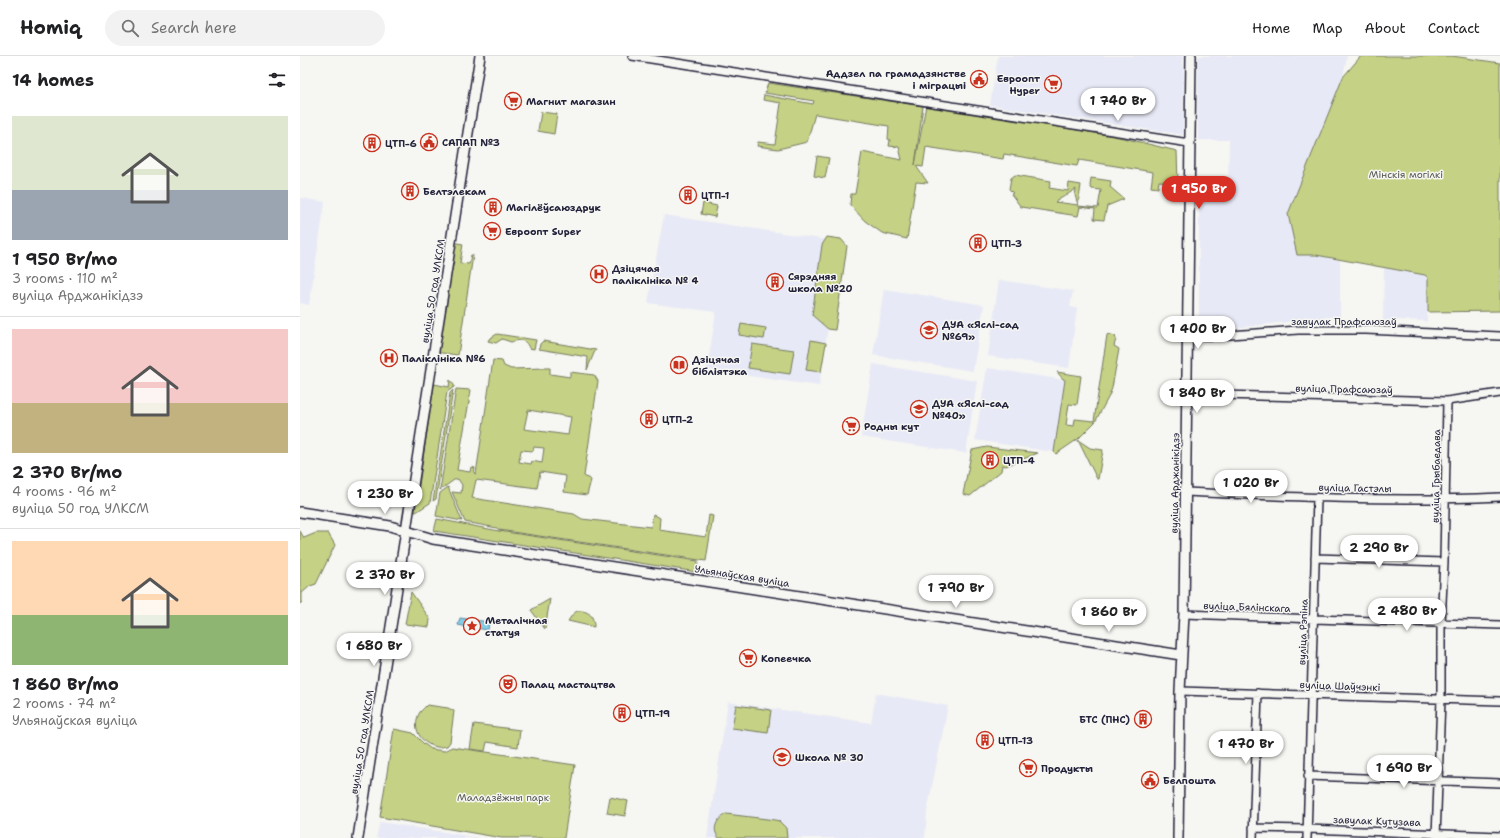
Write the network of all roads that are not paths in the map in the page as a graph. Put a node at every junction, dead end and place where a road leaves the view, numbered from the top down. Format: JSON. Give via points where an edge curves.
{"nodes":[{"id":1,"x":480,"y":56,"type":"edge"},
{"id":2,"x":632,"y":56,"type":"edge"},
{"id":3,"x":1191,"y":56,"type":"edge"},
{"id":4,"x":1189,"y":143,"type":"junction"},
{"id":5,"x":1188,"y":336,"type":"junction"},
{"id":6,"x":1500,"y":336,"type":"edge"},
{"id":7,"x":1500,"y":393,"type":"edge"},
{"id":8,"x":1187,"y":394,"type":"junction"},
{"id":9,"x":1447,"y":401,"type":"junction"},
{"id":10,"x":1186,"y":492,"type":"junction"},
{"id":11,"x":1500,"y":497,"type":"edge"},
{"id":12,"x":1317,"y":498,"type":"junction"},
{"id":13,"x":1445,"y":500,"type":"junction"},
{"id":14,"x":300,"y":512,"type":"edge"},
{"id":15,"x":406,"y":532,"type":"junction"},
{"id":16,"x":1315,"y":558,"type":"junction"},
{"id":17,"x":1444,"y":562,"type":"junction"},
{"id":18,"x":1184,"y":614,"type":"junction"},
{"id":19,"x":1314,"y":620,"type":"junction"},
{"id":20,"x":1441,"y":623,"type":"junction"},
{"id":21,"x":1500,"y":624,"type":"edge"},
{"id":22,"x":1181,"y":655,"type":"junction"},
{"id":23,"x":1180,"y":691,"type":"junction"},
{"id":24,"x":1258,"y":693,"type":"junction"},
{"id":25,"x":1311,"y":695,"type":"junction"},
{"id":26,"x":1441,"y":699,"type":"junction"},
{"id":27,"x":1500,"y":701,"type":"edge"},
{"id":28,"x":1308,"y":776,"type":"junction"},
{"id":29,"x":1438,"y":780,"type":"junction"},
{"id":30,"x":1500,"y":783,"type":"edge"},
{"id":31,"x":1253,"y":828,"type":"junction"},
{"id":32,"x":1307,"y":829,"type":"junction"},
{"id":33,"x":1436,"y":836,"type":"edge"},
{"id":34,"x":1500,"y":836,"type":"edge"},
{"id":35,"x":358,"y":838,"type":"edge"},
{"id":36,"x":1178,"y":838,"type":"edge"},
{"id":37,"x":1253,"y":838,"type":"edge"},
{"id":38,"x":1307,"y":838,"type":"edge"}],
"edges":[{"from":1,"to":15,"type":"main road","name":"вуліца 50 год УЛКСМ"},
{"from":2,"to":4,"type":"street"},
{"from":3,"to":4,"type":"main road","name":"вуліца Арджанікідзэ"},
{"from":4,"to":5,"type":"main road","name":"вуліца Арджанікідзэ"},
{"from":5,"to":6,"type":"street","name":"завулак Прафсаюзаў","via":[[1298,330],[1366,330]]},
{"from":5,"to":8,"type":"main road","name":"вуліца Арджанікідзэ"},
{"from":7,"to":9,"type":"street","name":"вуліца Прафсаюзаў"},
{"from":8,"to":9,"type":"street","name":"вуліца Прафсаюзаў"},
{"from":8,"to":10,"type":"main road","name":"вуліца Арджанікідзэ"},
{"from":9,"to":13,"type":"street","name":"вуліца Грыбаедава"},
{"from":10,"to":12,"type":"street","name":"вуліца Гастэлы"},
{"from":10,"to":18,"type":"main road","name":"вуліца Арджанікідзэ"},
{"from":11,"to":13,"type":"street","name":"вуліца Гастэлы"},
{"from":12,"to":13,"type":"street","name":"вуліца Гастэлы"},
{"from":12,"to":16,"type":"street","name":"вуліца Рэпіна"},
{"from":13,"to":17,"type":"street","name":"вуліца Грыбаедава"},
{"from":14,"to":15,"type":"main road","name":"Ульянаўская вуліца","via":[[390,526]]},
{"from":15,"to":22,"type":"main road","name":"Ульянаўская вуліца","via":[[433,539]]},
{"from":15,"to":35,"type":"main road","name":"вуліца 50 год УЛКСМ"},
{"from":16,"to":17,"type":"street"},
{"from":16,"to":19,"type":"street","name":"вуліца Рэпіна"},
{"from":17,"to":20,"type":"street","name":"вуліца Грыбаедава"},
{"from":18,"to":19,"type":"street","name":"вуліца Бялінскага"},
{"from":18,"to":22,"type":"main road","name":"вуліца Арджанікідзэ"},
{"from":19,"to":20,"type":"street","name":"вуліца Бялінскага"},
{"from":19,"to":25,"type":"street","name":"вуліца Рэпіна"},
{"from":20,"to":21,"type":"street","name":"вуліца Бялінскага"},
{"from":20,"to":26,"type":"street","name":"вуліца Грыбаедава"},
{"from":22,"to":23,"type":"main road","name":"вуліца Арджанікідзэ"},
{"from":23,"to":24,"type":"street","name":"вуліца Шаўчэнкі"},
{"from":23,"to":36,"type":"main road","name":"вуліца Арджанікідзэ"},
{"from":24,"to":25,"type":"street","name":"вуліца Шаўчэнкі"},
{"from":24,"to":31,"type":"street"},
{"from":25,"to":26,"type":"street","name":"вуліца Шаўчэнкі"},
{"from":25,"to":28,"type":"street","name":"вуліца Рэпіна"},
{"from":26,"to":27,"type":"street","name":"вуліца Шаўчэнкі"},
{"from":26,"to":29,"type":"street","name":"вуліца Грыбаедава"},
{"from":28,"to":29,"type":"street"},
{"from":28,"to":32,"type":"street","name":"вуліца Рэпіна"},
{"from":29,"to":30,"type":"street"},
{"from":29,"to":33,"type":"street","name":"вуліца Грыбаедава"},
{"from":31,"to":32,"type":"street","name":"завулак Кутузава"},
{"from":31,"to":37,"type":"street"},
{"from":32,"to":33,"type":"street","name":"завулак Кутузава"},
{"from":32,"to":38,"type":"street","name":"вуліца Рэпіна"},
{"from":33,"to":34,"type":"street","name":"завулак Кутузава"}]}
